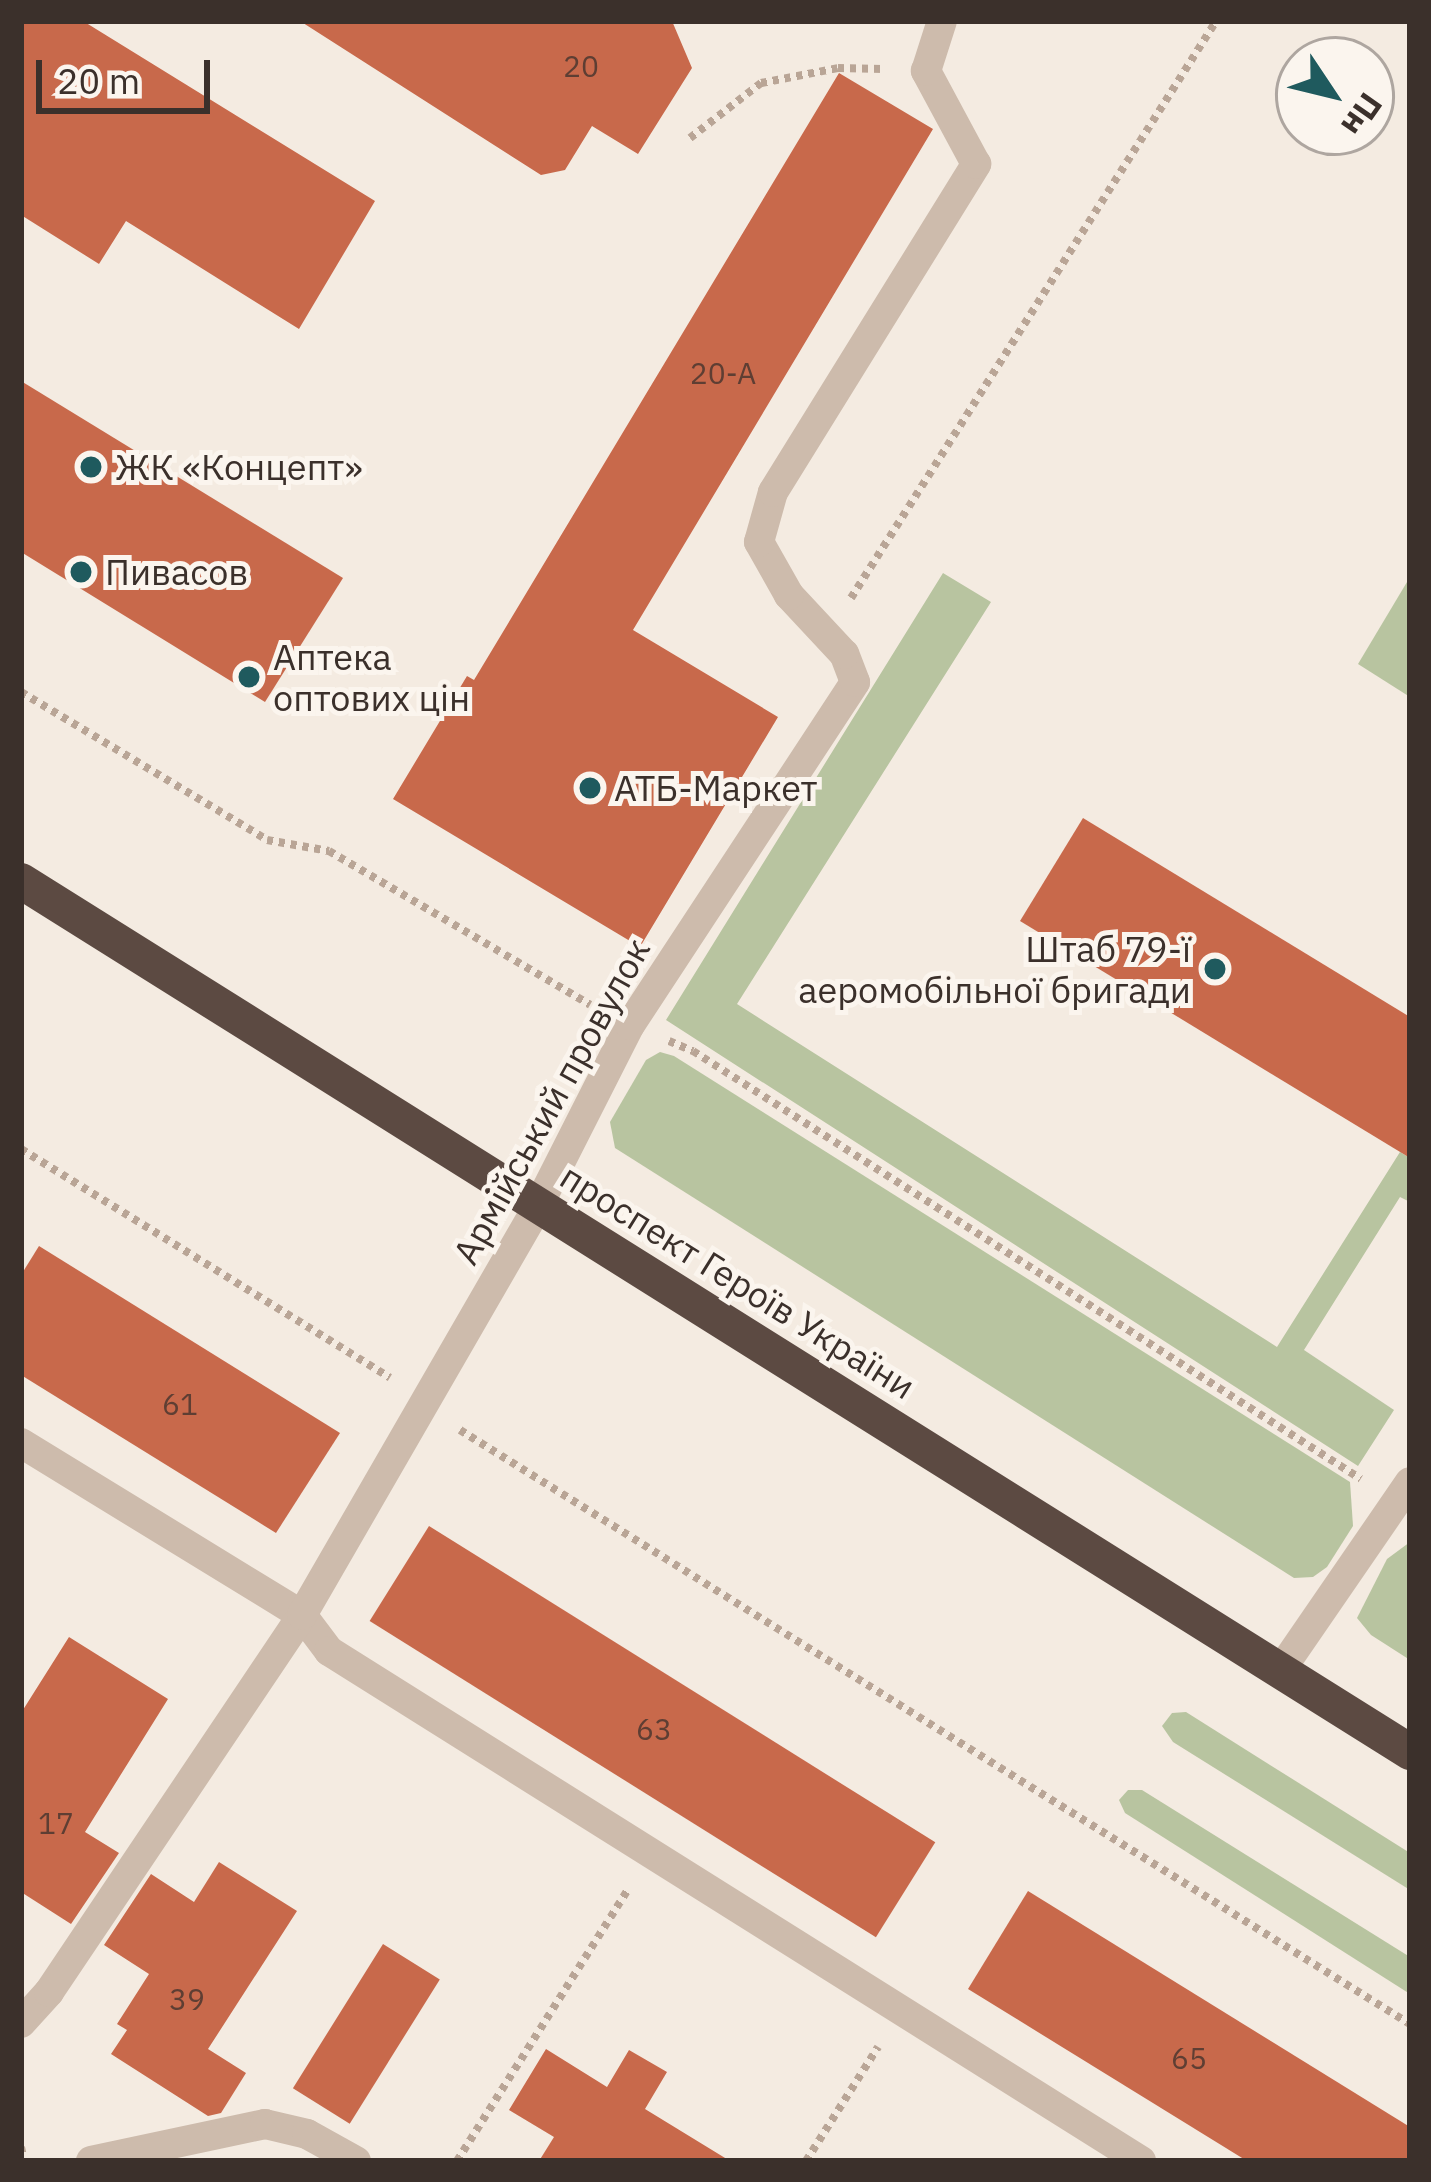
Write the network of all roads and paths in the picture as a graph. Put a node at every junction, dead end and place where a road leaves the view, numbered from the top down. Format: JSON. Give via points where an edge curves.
{"nodes":[{"id":1,"x":942,"y":21,"type":"edge"},
{"id":2,"x":1216,"y":21,"type":"edge"},
{"id":3,"x":926,"y":71,"type":"junction"},
{"id":4,"x":690,"y":138,"type":"dead end"},
{"id":5,"x":827,"y":636,"type":"junction"},
{"id":6,"x":21,"y":692,"type":"edge"},
{"id":7,"x":21,"y":880,"type":"edge"},
{"id":8,"x":630,"y":1025,"type":"junction"},
{"id":9,"x":21,"y":1149,"type":"edge"},
{"id":10,"x":538,"y":1206,"type":"junction"},
{"id":11,"x":424,"y":1408,"type":"junction"},
{"id":12,"x":21,"y":1442,"type":"edge"},
{"id":13,"x":1404,"y":1492,"type":"edge"},
{"id":14,"x":302,"y":1615,"type":"junction"},
{"id":15,"x":1280,"y":1671,"type":"junction"},
{"id":16,"x":1410,"y":1752,"type":"edge"},
{"id":17,"x":651,"y":1854,"type":"junction"},
{"id":18,"x":901,"y":2011,"type":"junction"},
{"id":19,"x":21,"y":2023,"type":"edge"},
{"id":20,"x":1410,"y":2024,"type":"edge"},
{"id":21,"x":21,"y":2147,"type":"edge"},
{"id":22,"x":24,"y":2161,"type":"edge"},
{"id":23,"x":91,"y":2161,"type":"edge"},
{"id":24,"x":356,"y":2161,"type":"edge"},
{"id":25,"x":458,"y":2161,"type":"edge"},
{"id":26,"x":806,"y":2161,"type":"edge"},
{"id":27,"x":1141,"y":2161,"type":"edge"}],
"edges":[{"from":1,"to":3,"type":"street"},
{"from":2,"to":5,"type":"path"},
{"from":3,"to":4,"type":"path","via":[[838,68],[760,83]]},
{"from":3,"to":5,"type":"street","name":"Армійський провулок","via":[[976,164],[773,492],[759,542],[789,596]]},
{"from":5,"to":8,"type":"street","name":"Армійський провулок","via":[[855,682]]},
{"from":6,"to":8,"type":"path","via":[[267,840],[328,851]]},
{"from":7,"to":10,"type":"highway","name":"проспект Героїв України"},
{"from":8,"to":10,"type":"street","name":"Армійський провулок"},
{"from":8,"to":13,"type":"path","via":[[693,1051]]},
{"from":9,"to":11,"type":"path","via":[[400,1384]]},
{"from":10,"to":11,"type":"street","name":"Армійський провулок"},
{"from":10,"to":15,"type":"highway","name":"проспект Героїв України"},
{"from":11,"to":14,"type":"street","name":"Армійський провулок"},
{"from":11,"to":20,"type":"path"},
{"from":12,"to":14,"type":"street"},
{"from":13,"to":15,"type":"street"},
{"from":14,"to":17,"type":"street","via":[[328,1651]]},
{"from":14,"to":19,"type":"street","name":"Армійський провулок"},
{"from":15,"to":16,"type":"highway","name":"проспект Героїв України"},
{"from":17,"to":18,"type":"street"},
{"from":17,"to":25,"type":"path"},
{"from":18,"to":26,"type":"path"},
{"from":18,"to":27,"type":"street"},
{"from":21,"to":22,"type":"path"},
{"from":23,"to":24,"type":"street","via":[[265,2125],[307,2134]]}]}
